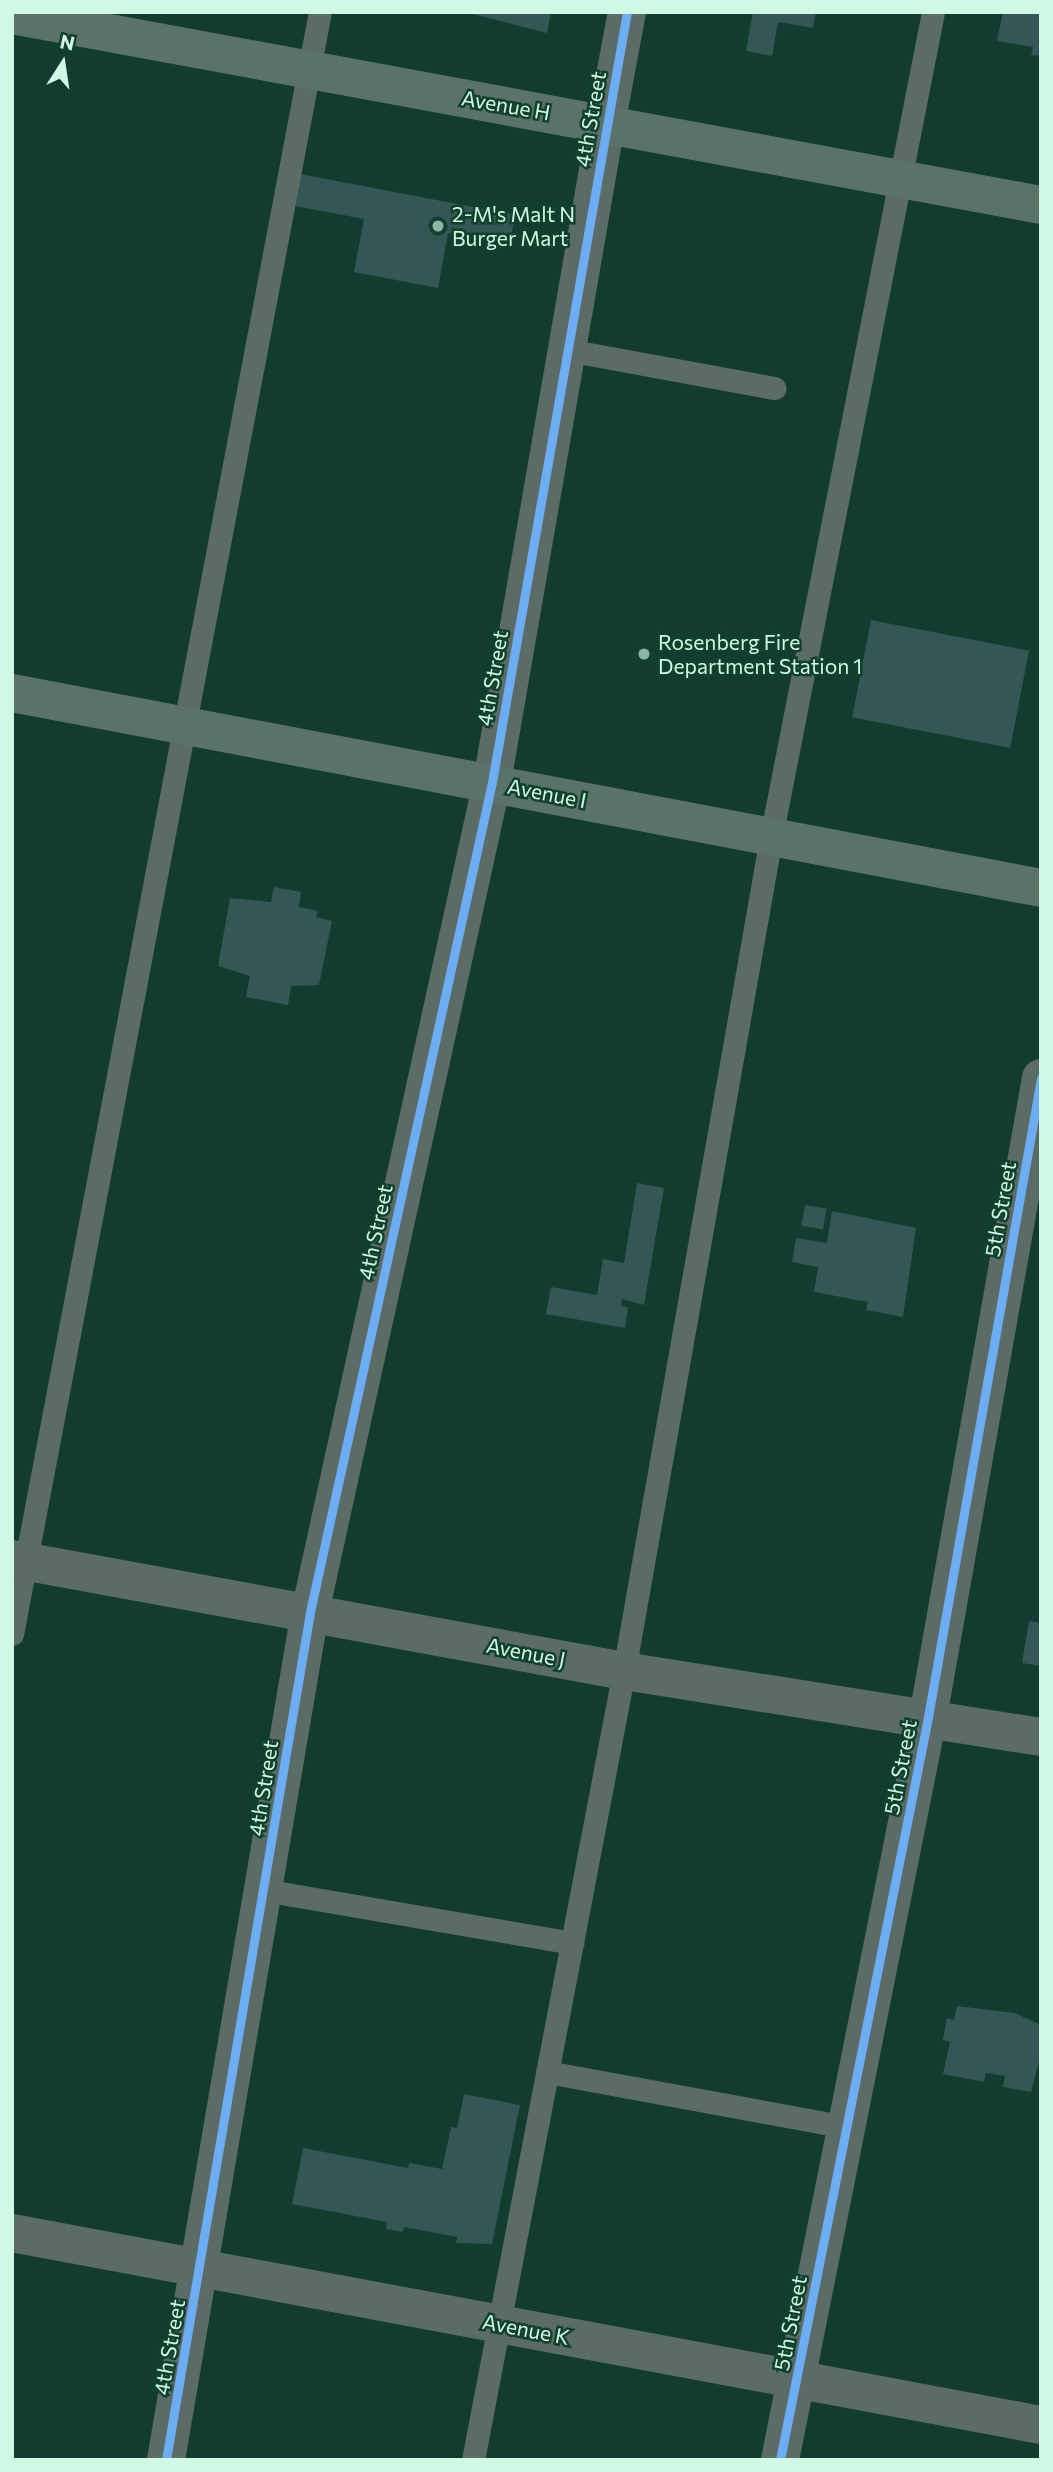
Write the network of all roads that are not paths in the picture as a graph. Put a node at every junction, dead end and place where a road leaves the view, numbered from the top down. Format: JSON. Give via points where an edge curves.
{"nodes":[{"id":1,"x":320,"y":12,"type":"edge"},
{"id":2,"x":627,"y":12,"type":"edge"},
{"id":3,"x":933,"y":12,"type":"edge"},
{"id":4,"x":12,"y":15,"type":"edge"},
{"id":5,"x":310,"y":69,"type":"junction"},
{"id":6,"x":606,"y":124,"type":"junction"},
{"id":7,"x":900,"y":179,"type":"junction"},
{"id":8,"x":1041,"y":205,"type":"edge"},
{"id":9,"x":567,"y":350,"type":"junction"},
{"id":10,"x":775,"y":387,"type":"dead end"},
{"id":11,"x":12,"y":693,"type":"edge"},
{"id":12,"x":187,"y":727,"type":"junction"},
{"id":13,"x":492,"y":782,"type":"junction"},
{"id":14,"x":771,"y":836,"type":"junction"},
{"id":15,"x":1041,"y":888,"type":"edge"},
{"id":16,"x":1041,"y":1078,"type":"edge"},
{"id":17,"x":18,"y":1560,"type":"edge"},
{"id":18,"x":310,"y":1612,"type":"junction"},
{"id":19,"x":12,"y":1634,"type":"edge"},
{"id":20,"x":624,"y":1671,"type":"junction"},
{"id":21,"x":928,"y":1717,"type":"junction"},
{"id":22,"x":1041,"y":1737,"type":"edge"},
{"id":23,"x":264,"y":1890,"type":"junction"},
{"id":24,"x":572,"y":1944,"type":"junction"},
{"id":25,"x":547,"y":2072,"type":"junction"},
{"id":26,"x":846,"y":2127,"type":"junction"},
{"id":27,"x":12,"y":2233,"type":"edge"},
{"id":28,"x":201,"y":2268,"type":"junction"},
{"id":29,"x":499,"y":2324,"type":"junction"},
{"id":30,"x":796,"y":2379,"type":"junction"},
{"id":31,"x":1041,"y":2425,"type":"edge"},
{"id":32,"x":166,"y":2460,"type":"edge"},
{"id":33,"x":473,"y":2460,"type":"edge"},
{"id":34,"x":780,"y":2460,"type":"edge"}],
"edges":[{"from":1,"to":5,"type":"lane"},
{"from":2,"to":6,"type":"street","name":"4th Street"},
{"from":3,"to":7,"type":"lane"},
{"from":4,"to":5,"type":"main road","name":"Avenue H"},
{"from":5,"to":6,"type":"main road","name":"Avenue H"},
{"from":5,"to":12,"type":"lane"},
{"from":6,"to":7,"type":"main road","name":"Avenue H"},
{"from":6,"to":9,"type":"street","name":"4th Street"},
{"from":7,"to":8,"type":"main road","name":"Avenue H"},
{"from":7,"to":14,"type":"lane"},
{"from":9,"to":10,"type":"lane"},
{"from":9,"to":13,"type":"street","name":"4th Street"},
{"from":11,"to":12,"type":"main road","name":"Avenue I"},
{"from":12,"to":13,"type":"main road","name":"Avenue I"},
{"from":12,"to":17,"type":"lane"},
{"from":13,"to":14,"type":"main road","name":"Avenue I"},
{"from":13,"to":18,"type":"street","name":"4th Street"},
{"from":14,"to":15,"type":"main road","name":"Avenue I"},
{"from":14,"to":20,"type":"lane"},
{"from":16,"to":21,"type":"street","name":"5th Street"},
{"from":17,"to":18,"type":"street","name":"Avenue J"},
{"from":17,"to":19,"type":"lane"},
{"from":18,"to":20,"type":"street","name":"Avenue J"},
{"from":18,"to":23,"type":"street","name":"4th Street"},
{"from":20,"to":21,"type":"street","name":"Avenue J"},
{"from":20,"to":24,"type":"lane"},
{"from":21,"to":22,"type":"street","name":"Avenue J"},
{"from":21,"to":26,"type":"street","name":"5th Street"},
{"from":23,"to":24,"type":"lane"},
{"from":23,"to":28,"type":"street","name":"4th Street"},
{"from":24,"to":25,"type":"lane"},
{"from":25,"to":26,"type":"lane"},
{"from":25,"to":29,"type":"lane"},
{"from":26,"to":30,"type":"street","name":"5th Street"},
{"from":27,"to":28,"type":"street","name":"Avenue K"},
{"from":28,"to":29,"type":"street","name":"Avenue K"},
{"from":28,"to":32,"type":"street","name":"4th Street"},
{"from":29,"to":30,"type":"street","name":"Avenue K"},
{"from":29,"to":33,"type":"lane"},
{"from":30,"to":31,"type":"street","name":"Avenue K"},
{"from":30,"to":34,"type":"street","name":"5th Street"}]}
